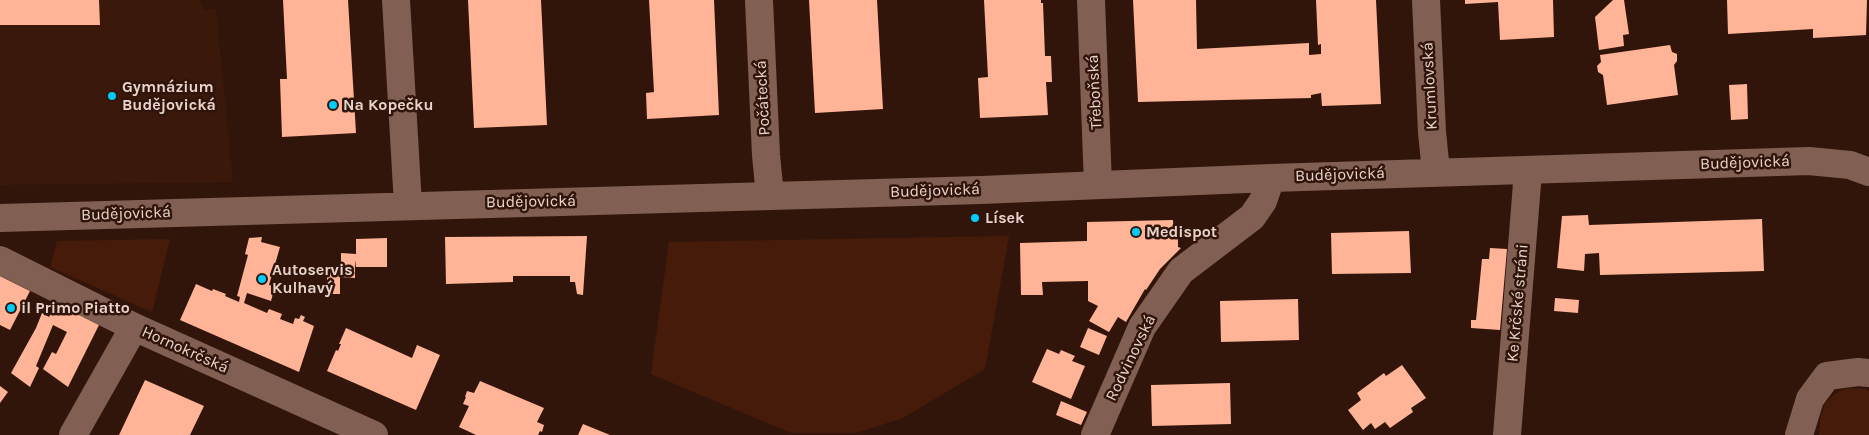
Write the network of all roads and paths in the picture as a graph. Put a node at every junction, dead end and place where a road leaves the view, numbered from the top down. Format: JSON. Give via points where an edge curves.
{"nodes":[{"id":1,"x":396,"y":0,"type":"edge"},
{"id":2,"x":759,"y":0,"type":"edge"},
{"id":3,"x":1091,"y":0,"type":"edge"},
{"id":4,"x":1426,"y":0,"type":"edge"},
{"id":5,"x":1528,"y":171,"type":"junction"},
{"id":6,"x":1436,"y":172,"type":"junction"},
{"id":7,"x":1869,"y":172,"type":"edge"},
{"id":8,"x":1271,"y":178,"type":"junction"},
{"id":9,"x":1098,"y":185,"type":"junction"},
{"id":10,"x":770,"y":196,"type":"junction"},
{"id":11,"x":408,"y":205,"type":"junction"},
{"id":12,"x":0,"y":218,"type":"edge"},
{"id":13,"x":0,"y":260,"type":"edge"},
{"id":14,"x":134,"y":327,"type":"junction"},
{"id":15,"x":1869,"y":373,"type":"edge"},
{"id":16,"x":370,"y":434,"type":"edge"},
{"id":17,"x":74,"y":435,"type":"edge"},
{"id":18,"x":1095,"y":435,"type":"edge"},
{"id":19,"x":1507,"y":435,"type":"edge"},
{"id":20,"x":1799,"y":435,"type":"edge"}],
"edges":[{"from":1,"to":11,"type":"street"},
{"from":2,"to":10,"type":"street","name":"Počátecká"},
{"from":3,"to":9,"type":"street","name":"Třeboňská"},
{"from":4,"to":6,"type":"street","name":"Krumlovská"},
{"from":5,"to":6,"type":"street","name":"Budějovická"},
{"from":5,"to":7,"type":"street","name":"Budějovická","via":[[1809,161],[1850,165]]},
{"from":5,"to":19,"type":"street","name":"Ke Krčské stráni"},
{"from":6,"to":8,"type":"street","name":"Budějovická"},
{"from":8,"to":9,"type":"street","name":"Budějovická"},
{"from":8,"to":18,"type":"street","name":"Rodvinovská","via":[[1263,201],[1252,217],[1181,271],[1142,327]]},
{"from":9,"to":10,"type":"street","name":"Budějovická"},
{"from":10,"to":11,"type":"street","name":"Budějovická"},
{"from":11,"to":12,"type":"street","name":"Budějovická"},
{"from":13,"to":14,"type":"street","name":"Hornokrčská"},
{"from":14,"to":16,"type":"street","name":"Hornokrčská"},
{"from":14,"to":17,"type":"street"},
{"from":15,"to":20,"type":"street","via":[[1827,376],[1810,399]]}]}
